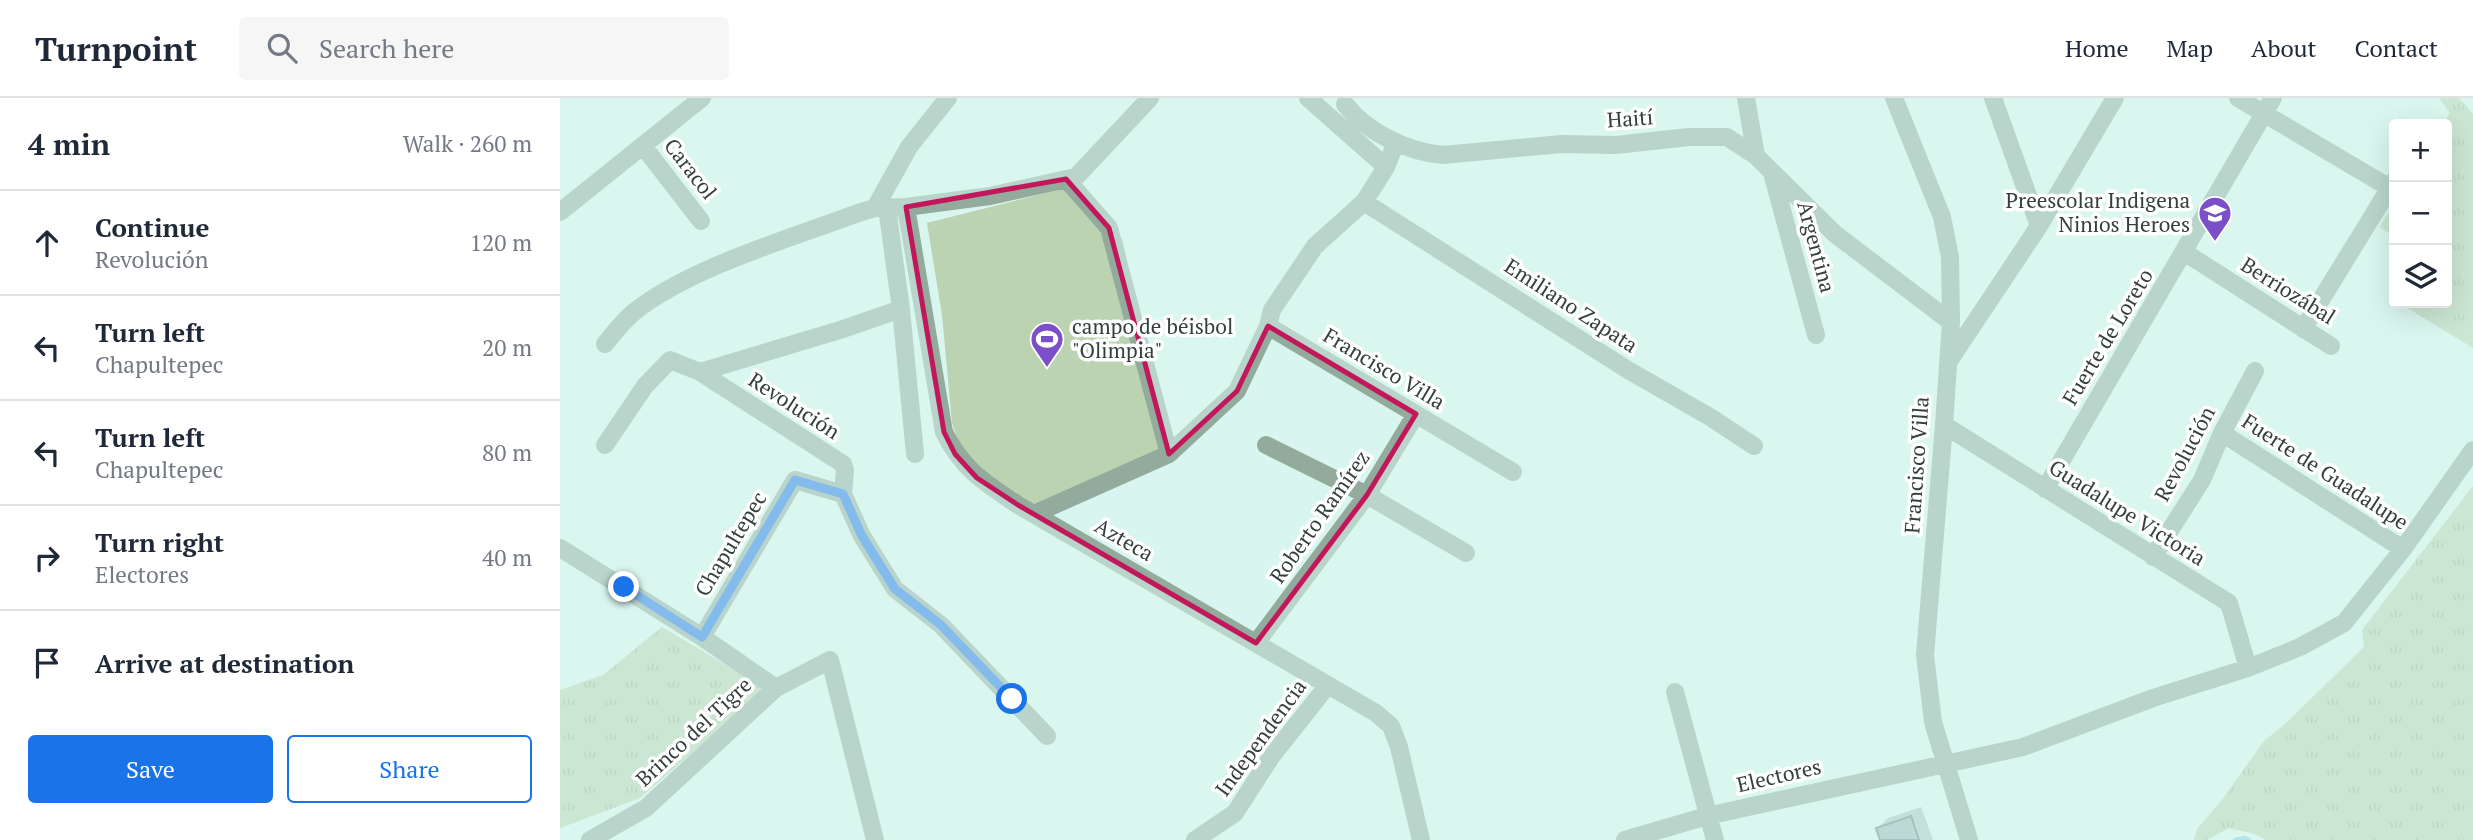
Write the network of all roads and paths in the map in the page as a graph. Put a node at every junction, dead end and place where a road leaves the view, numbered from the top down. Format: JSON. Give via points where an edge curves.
{"nodes":[{"id":1,"x":702,"y":98,"type":"edge"},
{"id":2,"x":1150,"y":98,"type":"edge"},
{"id":3,"x":1308,"y":98,"type":"edge"},
{"id":4,"x":1746,"y":98,"type":"edge"},
{"id":5,"x":1894,"y":98,"type":"edge"},
{"id":6,"x":1993,"y":98,"type":"edge"},
{"id":7,"x":2115,"y":98,"type":"edge"},
{"id":8,"x":2238,"y":98,"type":"edge"},
{"id":9,"x":2273,"y":98,"type":"edge"},
{"id":10,"x":941,"y":101,"type":"edge"},
{"id":11,"x":1345,"y":104,"type":"dead end"},
{"id":12,"x":2263,"y":114,"type":"junction"},
{"id":13,"x":1396,"y":142,"type":"junction"},
{"id":14,"x":643,"y":146,"type":"junction"},
{"id":15,"x":1756,"y":156,"type":"junction"},
{"id":16,"x":1386,"y":167,"type":"junction"},
{"id":17,"x":1772,"y":170,"type":"junction"},
{"id":18,"x":1066,"y":179,"type":"junction"},
{"id":19,"x":2389,"y":183,"type":"edge"},
{"id":20,"x":2389,"y":190,"type":"edge"},
{"id":21,"x":1364,"y":202,"type":"junction"},
{"id":22,"x":906,"y":207,"type":"junction"},
{"id":23,"x":881,"y":208,"type":"junction"},
{"id":24,"x":560,"y":212,"type":"edge"},
{"id":25,"x":701,"y":221,"type":"dead end"},
{"id":26,"x":2039,"y":226,"type":"junction"},
{"id":27,"x":2184,"y":252,"type":"junction"},
{"id":28,"x":901,"y":309,"type":"junction"},
{"id":29,"x":1951,"y":322,"type":"junction"},
{"id":30,"x":1268,"y":326,"type":"junction"},
{"id":31,"x":2302,"y":329,"type":"junction"},
{"id":32,"x":1816,"y":335,"type":"dead end"},
{"id":33,"x":605,"y":344,"type":"dead end"},
{"id":34,"x":2331,"y":346,"type":"dead end"},
{"id":35,"x":1948,"y":364,"type":"junction"},
{"id":36,"x":2255,"y":371,"type":"dead end"},
{"id":37,"x":700,"y":372,"type":"junction"},
{"id":38,"x":1416,"y":414,"type":"junction"},
{"id":39,"x":1944,"y":425,"type":"junction"},
{"id":40,"x":2222,"y":433,"type":"junction"},
{"id":41,"x":606,"y":445,"type":"dead end"},
{"id":42,"x":1266,"y":445,"type":"dead end"},
{"id":43,"x":1754,"y":446,"type":"dead end"},
{"id":44,"x":2473,"y":450,"type":"edge"},
{"id":45,"x":915,"y":454,"type":"dead end"},
{"id":46,"x":1169,"y":454,"type":"junction"},
{"id":47,"x":1513,"y":472,"type":"dead end"},
{"id":48,"x":2045,"y":489,"type":"junction"},
{"id":49,"x":843,"y":494,"type":"junction"},
{"id":50,"x":1367,"y":495,"type":"junction"},
{"id":51,"x":1034,"y":514,"type":"junction"},
{"id":52,"x":560,"y":548,"type":"edge"},
{"id":53,"x":2403,"y":550,"type":"junction"},
{"id":54,"x":1466,"y":553,"type":"dead end"},
{"id":55,"x":2153,"y":557,"type":"junction"},
{"id":56,"x":702,"y":637,"type":"junction"},
{"id":57,"x":1256,"y":643,"type":"junction"},
{"id":58,"x":2248,"y":668,"type":"junction"},
{"id":59,"x":1328,"y":685,"type":"junction"},
{"id":60,"x":776,"y":688,"type":"junction"},
{"id":61,"x":1675,"y":692,"type":"dead end"},
{"id":62,"x":1047,"y":736,"type":"dead end"},
{"id":63,"x":1946,"y":762,"type":"junction"},
{"id":64,"x":1707,"y":816,"type":"junction"},
{"id":65,"x":590,"y":840,"type":"edge"},
{"id":66,"x":875,"y":840,"type":"edge"},
{"id":67,"x":1195,"y":840,"type":"edge"},
{"id":68,"x":1421,"y":840,"type":"edge"},
{"id":69,"x":1625,"y":840,"type":"edge"},
{"id":70,"x":1716,"y":840,"type":"edge"},
{"id":71,"x":1969,"y":840,"type":"edge"}],
"edges":[{"from":1,"to":14,"type":"street"},
{"from":2,"to":18,"type":"street","via":[[1076,177]]},
{"from":3,"to":16,"type":"street"},
{"from":4,"to":15,"type":"street"},
{"from":5,"to":29,"type":"street","name":"Francisco Villa","via":[[1947,236]]},
{"from":6,"to":26,"type":"street"},
{"from":7,"to":26,"type":"street"},
{"from":8,"to":12,"type":"street"},
{"from":9,"to":12,"type":"street","name":"Fuerte de Loreto"},
{"from":10,"to":23,"type":"street","via":[[909,147]]},
{"from":11,"to":13,"type":"street","name":"Haití","via":[[1355,117]]},
{"from":12,"to":19,"type":"street"},
{"from":12,"to":27,"type":"street","name":"Fuerte de Loreto"},
{"from":13,"to":15,"type":"street","name":"Haití","via":[[1443,155],[1561,144],[1727,137]]},
{"from":13,"to":16,"type":"street"},
{"from":14,"to":24,"type":"street"},
{"from":14,"to":25,"type":"street","name":"Caracol"},
{"from":15,"to":17,"type":"street","name":"Haití"},
{"from":16,"to":21,"type":"street"},
{"from":17,"to":29,"type":"street","name":"Haití","via":[[1835,234]]},
{"from":17,"to":32,"type":"street","name":"Argentina"},
{"from":18,"to":22,"type":"street","via":[[990,196]]},
{"from":18,"to":46,"type":"street","via":[[1109,228]]},
{"from":20,"to":31,"type":"street"},
{"from":21,"to":30,"type":"street","via":[[1315,246],[1272,310]]},
{"from":21,"to":43,"type":"street","name":"Emiliano Zapata"},
{"from":22,"to":23,"type":"street"},
{"from":22,"to":51,"type":"street","name":"Azteca","via":[[944,432],[955,454],[977,478]]},
{"from":23,"to":28,"type":"street"},
{"from":23,"to":33,"type":"street","via":[[708,270],[649,301]]},
{"from":26,"to":35,"type":"street"},
{"from":27,"to":31,"type":"street","name":"Berriozábal"},
{"from":27,"to":48,"type":"street","name":"Fuerte de Loreto"},
{"from":28,"to":37,"type":"street"},
{"from":28,"to":45,"type":"street"},
{"from":29,"to":35,"type":"street","name":"Francisco Villa"},
{"from":30,"to":38,"type":"street","name":"Francisco Villa"},
{"from":30,"to":46,"type":"street","via":[[1237,391]]},
{"from":31,"to":34,"type":"street","name":"Berriozábal"},
{"from":35,"to":39,"type":"street","name":"Francisco Villa"},
{"from":36,"to":40,"type":"street","name":"Revolución"},
{"from":37,"to":41,"type":"street","name":"Revolución","via":[[670,360],[645,386]]},
{"from":37,"to":49,"type":"street","name":"Revolución","via":[[843,464]]},
{"from":38,"to":47,"type":"street","name":"Francisco Villa"},
{"from":38,"to":50,"type":"street","name":"Roberto Ramírez"},
{"from":39,"to":48,"type":"street","name":"Guadalupe Victoria"},
{"from":39,"to":63,"type":"street","name":"Francisco Villa","via":[[1924,655],[1933,722]]},
{"from":40,"to":53,"type":"street","name":"Fuerte de Guadalupe"},
{"from":40,"to":55,"type":"street","name":"Revolución","via":[[2202,480]]},
{"from":42,"to":50,"type":"street"},
{"from":44,"to":53,"type":"street","name":"Electores"},
{"from":46,"to":51,"type":"street"},
{"from":48,"to":55,"type":"street","name":"Guadalupe Victoria"},
{"from":49,"to":56,"type":"street","name":"Chapultepec","via":[[795,480]]},
{"from":49,"to":62,"type":"street","name":"Revolución","via":[[895,589],[941,625]]},
{"from":50,"to":54,"type":"street"},
{"from":50,"to":57,"type":"street","name":"Roberto Ramírez"},
{"from":51,"to":57,"type":"street","name":"Azteca"},
{"from":52,"to":56,"type":"street"},
{"from":53,"to":58,"type":"street","name":"Electores","via":[[2344,623],[2300,648]]},
{"from":55,"to":58,"type":"street","name":"Guadalupe Victoria","via":[[2229,603]]},
{"from":56,"to":60,"type":"street"},
{"from":57,"to":59,"type":"street","name":"Azteca"},
{"from":58,"to":63,"type":"street","name":"Electores","via":[[2023,747]]},
{"from":59,"to":67,"type":"street","name":"Independencia","via":[[1271,757],[1235,813]]},
{"from":59,"to":68,"type":"street","name":"Azteca","via":[[1391,726]]},
{"from":60,"to":65,"type":"street","name":"Brinco del Tigre","via":[[646,808]]},
{"from":60,"to":66,"type":"street","name":"Brinco del Tigre","via":[[830,660]]},
{"from":61,"to":64,"type":"street"},
{"from":63,"to":64,"type":"street","name":"Electores"},
{"from":63,"to":71,"type":"street","name":"Francisco Villa"},
{"from":64,"to":69,"type":"street","name":"Electores"},
{"from":64,"to":70,"type":"street"}]}
